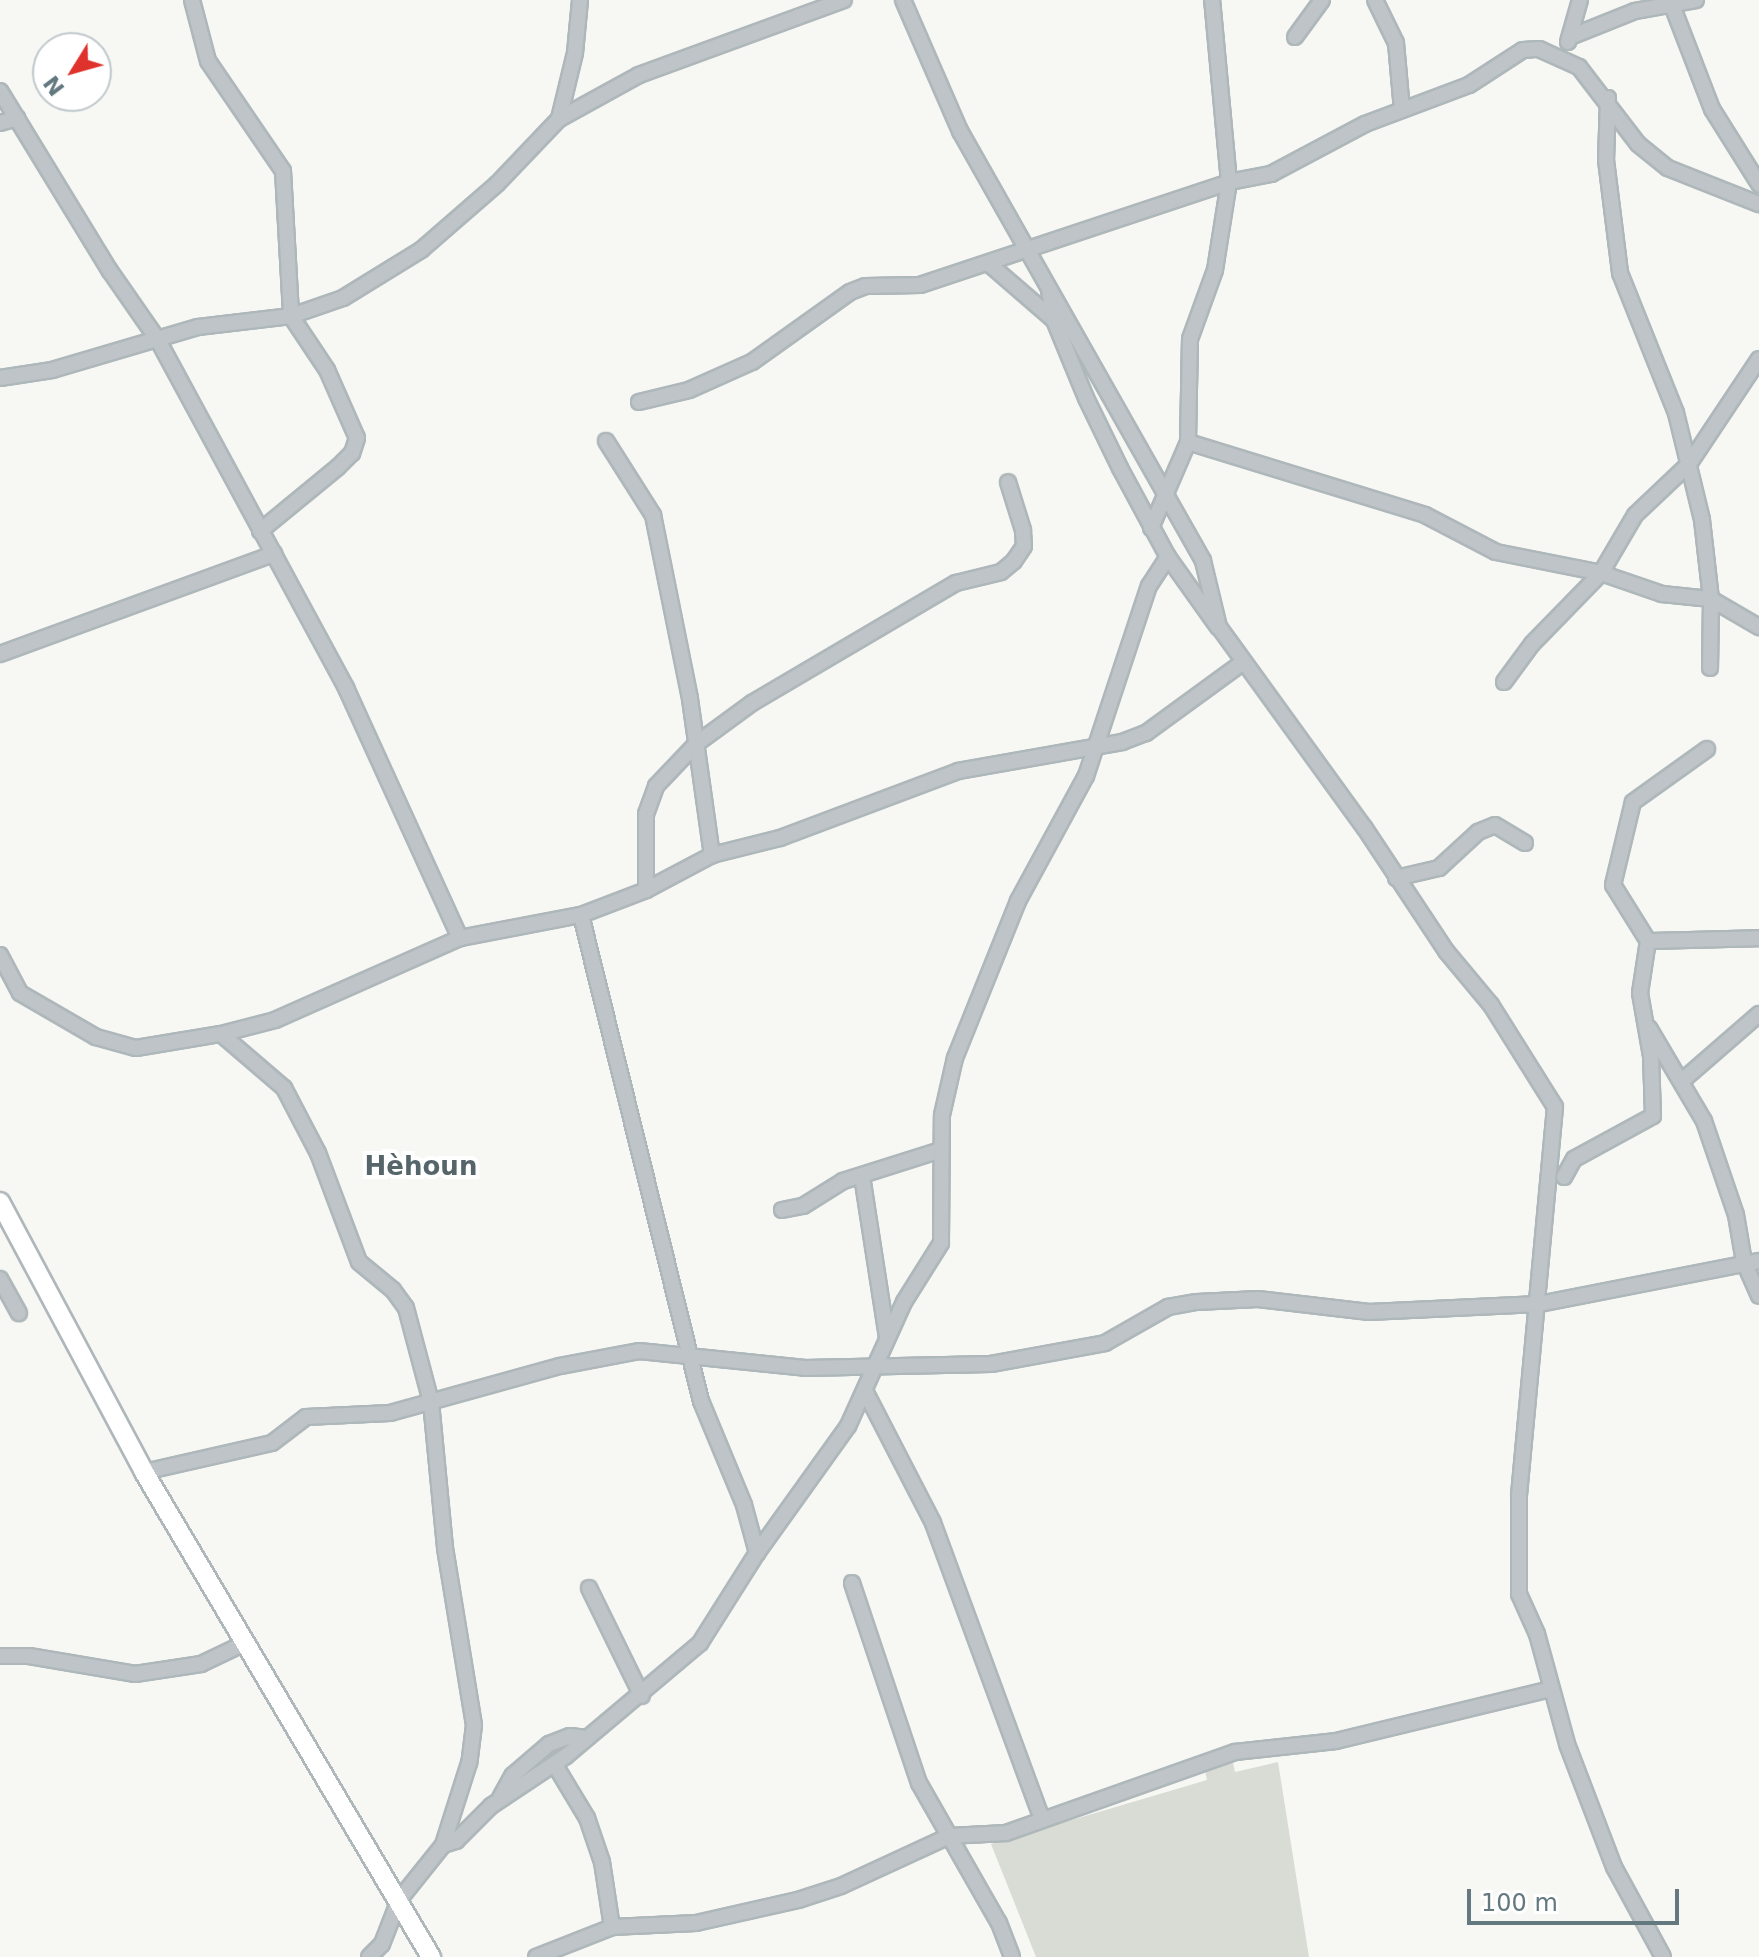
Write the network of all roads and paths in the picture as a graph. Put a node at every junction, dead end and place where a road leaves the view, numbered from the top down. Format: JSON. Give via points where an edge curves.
{"nodes":[{"id":1,"x":192,"y":0,"type":"edge"},
{"id":2,"x":580,"y":0,"type":"edge"},
{"id":3,"x":844,"y":0,"type":"edge"},
{"id":4,"x":903,"y":0,"type":"edge"},
{"id":5,"x":1212,"y":0,"type":"edge"},
{"id":6,"x":1322,"y":0,"type":"edge"},
{"id":7,"x":1375,"y":0,"type":"edge"},
{"id":8,"x":1580,"y":0,"type":"edge"},
{"id":9,"x":1696,"y":0,"type":"edge"},
{"id":10,"x":1671,"y":2,"type":"edge"},
{"id":11,"x":1295,"y":37,"type":"dead end"},
{"id":12,"x":1570,"y":37,"type":"junction"},
{"id":13,"x":1560,"y":57,"type":"junction"},
{"id":14,"x":0,"y":91,"type":"edge"},
{"id":15,"x":1608,"y":98,"type":"junction"},
{"id":16,"x":1402,"y":110,"type":"junction"},
{"id":17,"x":17,"y":118,"type":"junction"},
{"id":18,"x":559,"y":119,"type":"junction"},
{"id":19,"x":0,"y":123,"type":"edge"},
{"id":20,"x":1229,"y":182,"type":"junction"},
{"id":21,"x":1759,"y":184,"type":"edge"},
{"id":22,"x":1759,"y":204,"type":"edge"},
{"id":23,"x":1028,"y":251,"type":"junction"},
{"id":24,"x":988,"y":263,"type":"junction"},
{"id":25,"x":1047,"y":282,"type":"junction"},
{"id":26,"x":291,"y":316,"type":"junction"},
{"id":27,"x":1054,"y":320,"type":"junction"},
{"id":28,"x":158,"y":340,"type":"junction"},
{"id":29,"x":1759,"y":359,"type":"edge"},
{"id":30,"x":0,"y":378,"type":"edge"},
{"id":31,"x":639,"y":402,"type":"dead end"},
{"id":32,"x":606,"y":441,"type":"dead end"},
{"id":33,"x":1188,"y":442,"type":"junction"},
{"id":34,"x":1689,"y":464,"type":"junction"},
{"id":35,"x":1008,"y":482,"type":"dead end"},
{"id":36,"x":1165,"y":492,"type":"junction"},
{"id":37,"x":1151,"y":528,"type":"junction"},
{"id":38,"x":260,"y":531,"type":"junction"},
{"id":39,"x":274,"y":554,"type":"junction"},
{"id":40,"x":1168,"y":557,"type":"junction"},
{"id":41,"x":1601,"y":573,"type":"junction"},
{"id":42,"x":1711,"y":599,"type":"junction"},
{"id":43,"x":1219,"y":627,"type":"junction"},
{"id":44,"x":1759,"y":627,"type":"edge"},
{"id":45,"x":0,"y":654,"type":"edge"},
{"id":46,"x":1242,"y":663,"type":"junction"},
{"id":47,"x":1710,"y":668,"type":"dead end"},
{"id":48,"x":1504,"y":682,"type":"dead end"},
{"id":49,"x":696,"y":744,"type":"junction"},
{"id":50,"x":1707,"y":749,"type":"dead end"},
{"id":51,"x":1093,"y":750,"type":"junction"},
{"id":52,"x":1525,"y":843,"type":"dead end"},
{"id":53,"x":712,"y":855,"type":"junction"},
{"id":54,"x":1396,"y":878,"type":"junction"},
{"id":55,"x":646,"y":890,"type":"junction"},
{"id":56,"x":581,"y":915,"type":"junction"},
{"id":57,"x":460,"y":938,"type":"junction"},
{"id":58,"x":1759,"y":938,"type":"edge"},
{"id":59,"x":1648,"y":941,"type":"junction"},
{"id":60,"x":0,"y":955,"type":"edge"},
{"id":61,"x":1759,"y":1014,"type":"edge"},
{"id":62,"x":1644,"y":1021,"type":"junction"},
{"id":63,"x":221,"y":1034,"type":"junction"},
{"id":64,"x":1683,"y":1080,"type":"junction"},
{"id":65,"x":941,"y":1150,"type":"junction"},
{"id":66,"x":862,"y":1176,"type":"junction"},
{"id":67,"x":1564,"y":1177,"type":"dead end"},
{"id":68,"x":0,"y":1202,"type":"edge"},
{"id":69,"x":782,"y":1210,"type":"dead end"},
{"id":70,"x":1751,"y":1261,"type":"edge"},
{"id":71,"x":0,"y":1279,"type":"edge"},
{"id":72,"x":1759,"y":1296,"type":"edge"},
{"id":73,"x":0,"y":1303,"type":"edge"},
{"id":74,"x":1539,"y":1304,"type":"junction"},
{"id":75,"x":887,"y":1338,"type":"junction"},
{"id":76,"x":689,"y":1353,"type":"junction"},
{"id":77,"x":878,"y":1367,"type":"junction"},
{"id":78,"x":865,"y":1391,"type":"junction"},
{"id":79,"x":431,"y":1402,"type":"junction"},
{"id":80,"x":144,"y":1472,"type":"junction"},
{"id":81,"x":757,"y":1553,"type":"junction"},
{"id":82,"x":852,"y":1583,"type":"dead end"},
{"id":83,"x":589,"y":1588,"type":"dead end"},
{"id":84,"x":243,"y":1644,"type":"junction"},
{"id":85,"x":0,"y":1656,"type":"edge"},
{"id":86,"x":1551,"y":1689,"type":"junction"},
{"id":87,"x":642,"y":1696,"type":"junction"},
{"id":88,"x":587,"y":1738,"type":"junction"},
{"id":89,"x":555,"y":1765,"type":"junction"},
{"id":90,"x":498,"y":1802,"type":"junction"},
{"id":91,"x":1042,"y":1819,"type":"junction"},
{"id":92,"x":949,"y":1836,"type":"junction"},
{"id":93,"x":443,"y":1845,"type":"junction"},
{"id":94,"x":399,"y":1900,"type":"junction"},
{"id":95,"x":612,"y":1927,"type":"junction"},
{"id":96,"x":369,"y":1957,"type":"edge"},
{"id":97,"x":431,"y":1957,"type":"edge"},
{"id":98,"x":536,"y":1957,"type":"edge"},
{"id":99,"x":1012,"y":1957,"type":"edge"},
{"id":100,"x":1663,"y":1957,"type":"edge"}],
"edges":[{"from":1,"to":26,"type":"street","via":[[208,61],[283,171]]},
{"from":2,"to":18,"type":"street","via":[[575,53]]},
{"from":3,"to":18,"type":"street","via":[[639,75]]},
{"from":4,"to":23,"type":"street","via":[[960,131]]},
{"from":5,"to":20,"type":"street"},
{"from":6,"to":11,"type":"street"},
{"from":7,"to":16,"type":"street","via":[[1396,43]]},
{"from":8,"to":12,"type":"street"},
{"from":9,"to":10,"type":"street"},
{"from":10,"to":12,"type":"street"},
{"from":10,"to":21,"type":"street","via":[[1712,109]]},
{"from":12,"to":13,"type":"street"},
{"from":13,"to":15,"type":"street","via":[[1579,67]]},
{"from":13,"to":16,"type":"street","via":[[1523,50],[1469,85]]},
{"from":14,"to":17,"type":"street"},
{"from":15,"to":22,"type":"street","via":[[1638,144],[1668,168]]},
{"from":15,"to":34,"type":"street","via":[[1606,160],[1620,273],[1676,413]]},
{"from":16,"to":20,"type":"street","via":[[1336,138],[1295,165]]},
{"from":17,"to":19,"type":"street"},
{"from":17,"to":28,"type":"street"},
{"from":18,"to":26,"type":"street","via":[[497,184],[421,250],[343,298]]},
{"from":20,"to":23,"type":"street"},
{"from":20,"to":33,"type":"street","via":[[1215,270],[1190,339]]},
{"from":23,"to":24,"type":"street"},
{"from":23,"to":25,"type":"street"},
{"from":24,"to":27,"type":"street"},
{"from":24,"to":31,"type":"street","via":[[920,285],[866,286],[850,292],[752,362],[689,390]]},
{"from":25,"to":27,"type":"street"},
{"from":25,"to":36,"type":"street"},
{"from":26,"to":28,"type":"street","via":[[198,327]]},
{"from":26,"to":38,"type":"street","via":[[327,370],[357,438],[352,453],[338,467]]},
{"from":27,"to":37,"type":"street"},
{"from":28,"to":30,"type":"street","via":[[52,370]]},
{"from":28,"to":38,"type":"street"},
{"from":29,"to":34,"type":"street"},
{"from":32,"to":49,"type":"street","via":[[653,515]]},
{"from":33,"to":36,"type":"street"},
{"from":33,"to":41,"type":"street","via":[[1425,515],[1496,552]]},
{"from":34,"to":41,"type":"street","via":[[1635,515]]},
{"from":34,"to":42,"type":"street","via":[[1709,560]]},
{"from":35,"to":49,"type":"street","via":[[1024,546],[1001,572],[956,583],[752,703]]},
{"from":36,"to":37,"type":"street"},
{"from":36,"to":43,"type":"street","via":[[1209,576]]},
{"from":37,"to":40,"type":"street"},
{"from":38,"to":39,"type":"street"},
{"from":39,"to":45,"type":"street"},
{"from":39,"to":57,"type":"street","via":[[346,688]]},
{"from":40,"to":43,"type":"street"},
{"from":40,"to":51,"type":"street","via":[[1152,576]]},
{"from":41,"to":42,"type":"street","via":[[1662,594]]},
{"from":41,"to":48,"type":"street","via":[[1532,644]]},
{"from":42,"to":44,"type":"street"},
{"from":42,"to":47,"type":"street"},
{"from":43,"to":46,"type":"street"},
{"from":46,"to":51,"type":"street","via":[[1146,733]]},
{"from":46,"to":54,"type":"street"},
{"from":49,"to":53,"type":"street"},
{"from":49,"to":55,"type":"street","via":[[656,786],[646,814]]},
{"from":50,"to":59,"type":"street","via":[[1649,787],[1627,813],[1613,885]]},
{"from":51,"to":53,"type":"street","via":[[958,771],[780,838]]},
{"from":51,"to":65,"type":"street","via":[[1086,776],[1018,901],[955,1058]]},
{"from":52,"to":54,"type":"street","via":[[1495,825],[1478,832],[1439,868]]},
{"from":53,"to":55,"type":"street"},
{"from":54,"to":74,"type":"street","via":[[1498,1016],[1555,1107]]},
{"from":55,"to":56,"type":"street"},
{"from":56,"to":57,"type":"street"},
{"from":56,"to":76,"type":"street"},
{"from":57,"to":63,"type":"street","via":[[275,1020]]},
{"from":58,"to":59,"type":"street"},
{"from":59,"to":62,"type":"street","via":[[1640,993]]},
{"from":60,"to":63,"type":"street","via":[[20,993],[96,1037],[136,1048]]},
{"from":61,"to":64,"type":"street"},
{"from":62,"to":64,"type":"street"},
{"from":62,"to":67,"type":"street","via":[[1653,1116],[1574,1159]]},
{"from":63,"to":79,"type":"street","via":[[284,1088],[324,1166],[359,1262],[406,1308]]},
{"from":64,"to":70,"type":"street","via":[[1716,1153]]},
{"from":65,"to":66,"type":"street"},
{"from":65,"to":75,"type":"street","via":[[941,1243]]},
{"from":66,"to":69,"type":"street","via":[[832,1186],[803,1206]]},
{"from":66,"to":75,"type":"street"},
{"from":68,"to":80,"type":"main road"},
{"from":70,"to":72,"type":"street"},
{"from":70,"to":74,"type":"street"},
{"from":71,"to":73,"type":"street","via":[[19,1313]]},
{"from":74,"to":77,"type":"street","via":[[1358,1312],[1258,1299],[1197,1302],[1168,1307],[1105,1343],[991,1364]]},
{"from":74,"to":86,"type":"street","via":[[1519,1496],[1519,1594],[1537,1634]]},
{"from":75,"to":77,"type":"street"},
{"from":76,"to":77,"type":"street","via":[[805,1368]]},
{"from":76,"to":79,"type":"street","via":[[639,1351],[560,1366]]},
{"from":76,"to":81,"type":"street","via":[[701,1401],[744,1505]]},
{"from":77,"to":78,"type":"street"},
{"from":78,"to":81,"type":"street","via":[[840,1438]]},
{"from":78,"to":91,"type":"street","via":[[933,1523]]},
{"from":79,"to":80,"type":"street","via":[[390,1413],[306,1417],[272,1443]]},
{"from":79,"to":93,"type":"street","via":[[445,1548],[474,1725],[469,1763]]},
{"from":80,"to":84,"type":"main road"},
{"from":81,"to":87,"type":"street","via":[[700,1643]]},
{"from":82,"to":92,"type":"street","via":[[919,1783]]},
{"from":83,"to":87,"type":"street"},
{"from":84,"to":85,"type":"street","via":[[201,1664],[135,1674]]},
{"from":84,"to":94,"type":"main road"},
{"from":86,"to":91,"type":"street","via":[[1336,1741],[1235,1752]]},
{"from":86,"to":100,"type":"street","via":[[1614,1867]]},
{"from":87,"to":88,"type":"street"},
{"from":88,"to":89,"type":"street"},
{"from":88,"to":90,"type":"street","via":[[570,1736],[549,1744],[513,1775]]},
{"from":89,"to":90,"type":"street"},
{"from":89,"to":95,"type":"street","via":[[587,1818],[602,1862]]},
{"from":90,"to":93,"type":"street","via":[[456,1841]]},
{"from":91,"to":92,"type":"street","via":[[1006,1833]]},
{"from":92,"to":95,"type":"street","via":[[798,1900],[696,1923]]},
{"from":92,"to":99,"type":"street","via":[[999,1923]]},
{"from":93,"to":94,"type":"street"},
{"from":94,"to":96,"type":"street","via":[[382,1944]]},
{"from":94,"to":97,"type":"main road"},
{"from":95,"to":98,"type":"street"}]}
